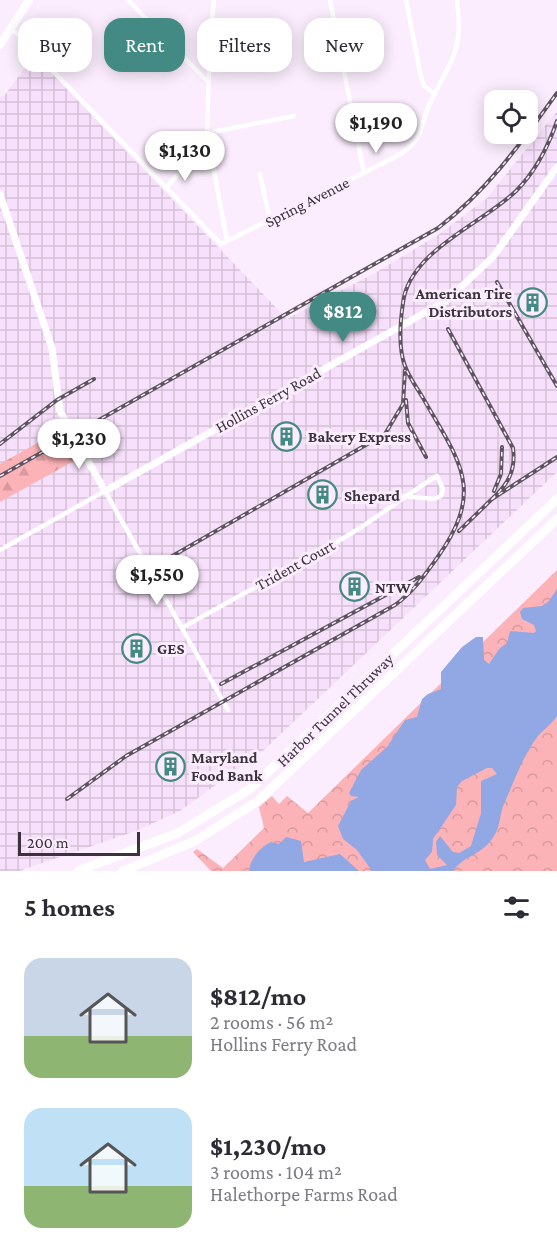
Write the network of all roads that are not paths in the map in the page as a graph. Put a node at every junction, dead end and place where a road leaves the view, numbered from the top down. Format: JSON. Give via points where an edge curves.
{"nodes":[{"id":1,"x":28,"y":0,"type":"edge"},
{"id":2,"x":128,"y":0,"type":"edge"},
{"id":3,"x":214,"y":0,"type":"edge"},
{"id":4,"x":330,"y":0,"type":"edge"},
{"id":5,"x":406,"y":0,"type":"edge"},
{"id":6,"x":457,"y":0,"type":"edge"},
{"id":7,"x":212,"y":18,"type":"edge"},
{"id":8,"x":10,"y":29,"type":"junction"},
{"id":9,"x":1,"y":41,"type":"edge"},
{"id":10,"x":208,"y":72,"type":"edge"},
{"id":11,"x":208,"y":82,"type":"junction"},
{"id":12,"x":435,"y":94,"type":"junction"},
{"id":13,"x":294,"y":116,"type":"dead end"},
{"id":14,"x":207,"y":133,"type":"junction"},
{"id":15,"x":187,"y":163,"type":"dead end"},
{"id":16,"x":557,"y":167,"type":"edge"},
{"id":17,"x":364,"y":173,"type":"junction"},
{"id":18,"x":260,"y":174,"type":"dead end"},
{"id":19,"x":166,"y":187,"type":"junction"},
{"id":20,"x":0,"y":194,"type":"edge"},
{"id":21,"x":270,"y":221,"type":"junction"},
{"id":22,"x":227,"y":241,"type":"junction"},
{"id":23,"x":105,"y":491,"type":"junction"},
{"id":24,"x":403,"y":496,"type":"junction"},
{"id":25,"x":557,"y":498,"type":"edge"},
{"id":26,"x":557,"y":519,"type":"edge"},
{"id":27,"x":0,"y":550,"type":"edge"},
{"id":28,"x":182,"y":628,"type":"junction"},
{"id":29,"x":228,"y":710,"type":"dead end"},
{"id":30,"x":78,"y":871,"type":"edge"},
{"id":31,"x":123,"y":871,"type":"edge"}],
"edges":[{"from":1,"to":8,"type":"main road"},
{"from":2,"to":11,"type":"street"},
{"from":3,"to":7,"type":"street"},
{"from":4,"to":17,"type":"street"},
{"from":5,"to":12,"type":"street","via":[[422,81]]},
{"from":6,"to":12,"type":"street","name":"Spring Avenue","via":[[456,51]]},
{"from":8,"to":9,"type":"main road"},
{"from":8,"to":19,"type":"street","via":[[31,43]]},
{"from":10,"to":11,"type":"street"},
{"from":11,"to":14,"type":"street"},
{"from":12,"to":17,"type":"street","name":"Spring Avenue","via":[[424,129],[414,143]]},
{"from":13,"to":14,"type":"street"},
{"from":14,"to":22,"type":"street"},
{"from":15,"to":19,"type":"street"},
{"from":16,"to":23,"type":"street","name":"Hollins Ferry Road","via":[[493,257],[446,301]]},
{"from":17,"to":21,"type":"street","name":"Spring Avenue"},
{"from":18,"to":21,"type":"street"},
{"from":19,"to":22,"type":"street","name":"Spring Avenue","via":[[221,244]]},
{"from":20,"to":23,"type":"street","via":[[52,348],[60,411]]},
{"from":21,"to":22,"type":"street","name":"Spring Avenue"},
{"from":23,"to":27,"type":"street","name":"Hollins Ferry Road"},
{"from":23,"to":28,"type":"street"},
{"from":24,"to":24,"type":"street","name":"Trident Court","via":[[436,476],[443,489],[441,496],[434,499]]},
{"from":24,"to":28,"type":"street","name":"Trident Court","via":[[350,534]]},
{"from":25,"to":30,"type":"highway","name":"Harbor Tunnel Thruway","via":[[250,789],[178,833]]},
{"from":26,"to":31,"type":"highway","name":"Harbor Tunnel Thruway","via":[[271,791],[195,841]]},
{"from":28,"to":29,"type":"street"}]}
